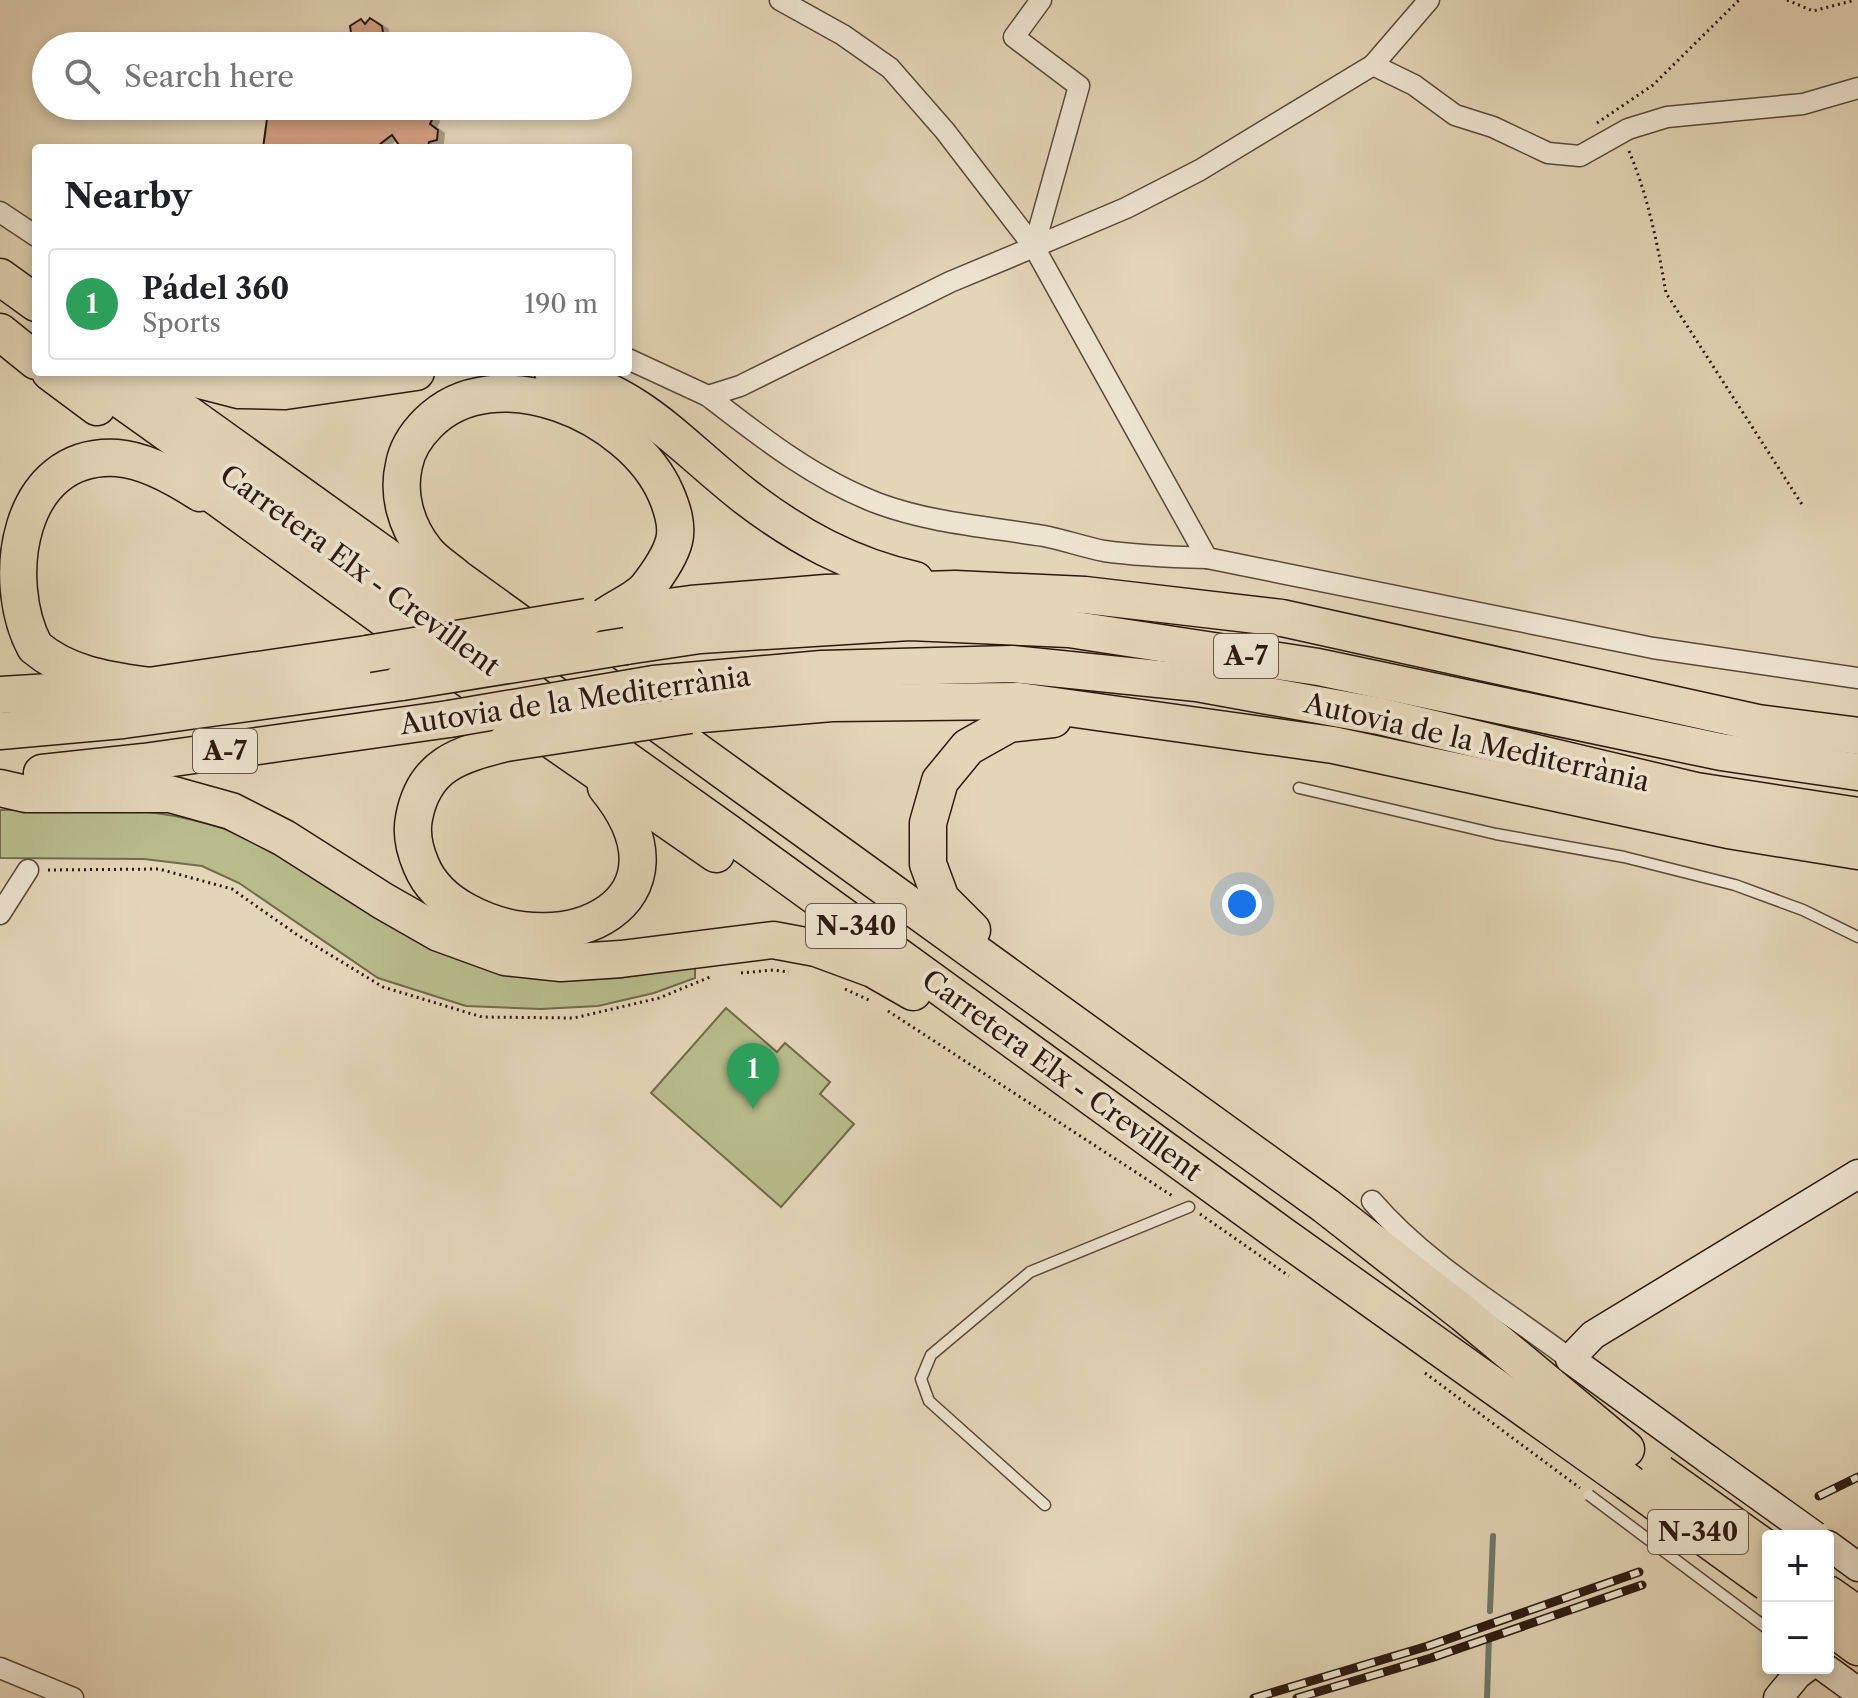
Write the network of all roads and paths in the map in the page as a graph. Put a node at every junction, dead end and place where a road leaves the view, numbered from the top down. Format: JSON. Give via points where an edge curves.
{"nodes":[{"id":1,"x":780,"y":0,"type":"edge"},
{"id":2,"x":1041,"y":0,"type":"edge"},
{"id":3,"x":1429,"y":0,"type":"edge"},
{"id":4,"x":1739,"y":0,"type":"edge"},
{"id":5,"x":1787,"y":0,"type":"edge"},
{"id":6,"x":1855,"y":0,"type":"edge"},
{"id":7,"x":1373,"y":65,"type":"junction"},
{"id":8,"x":1858,"y":88,"type":"edge"},
{"id":9,"x":1592,"y":126,"type":"dead end"},
{"id":10,"x":1621,"y":133,"type":"junction"},
{"id":11,"x":0,"y":212,"type":"edge"},
{"id":12,"x":32,"y":233,"type":"edge"},
{"id":13,"x":1034,"y":247,"type":"junction"},
{"id":14,"x":0,"y":277,"type":"edge"},
{"id":15,"x":26,"y":304,"type":"edge"},
{"id":16,"x":32,"y":325,"type":"edge"},
{"id":17,"x":0,"y":332,"type":"edge"},
{"id":18,"x":32,"y":358,"type":"edge"},
{"id":19,"x":632,"y":361,"type":"edge"},
{"id":20,"x":55,"y":376,"type":"edge"},
{"id":21,"x":88,"y":376,"type":"edge"},
{"id":22,"x":135,"y":376,"type":"edge"},
{"id":23,"x":185,"y":376,"type":"edge"},
{"id":24,"x":388,"y":376,"type":"edge"},
{"id":25,"x":565,"y":376,"type":"edge"},
{"id":26,"x":708,"y":396,"type":"junction"},
{"id":27,"x":1803,"y":506,"type":"dead end"},
{"id":28,"x":246,"y":521,"type":"junction"},
{"id":29,"x":1207,"y":558,"type":"junction"},
{"id":30,"x":955,"y":589,"type":"junction"},
{"id":31,"x":597,"y":616,"type":"junction"},
{"id":32,"x":1858,"y":678,"type":"edge"},
{"id":33,"x":149,"y":686,"type":"junction"},
{"id":34,"x":0,"y":695,"type":"edge"},
{"id":35,"x":1112,"y":713,"type":"junction"},
{"id":36,"x":0,"y":731,"type":"edge"},
{"id":37,"x":1858,"y":736,"type":"edge"},
{"id":38,"x":553,"y":741,"type":"junction"},
{"id":39,"x":1858,"y":772,"type":"edge"},
{"id":40,"x":0,"y":775,"type":"edge"},
{"id":41,"x":0,"y":788,"type":"edge"},
{"id":42,"x":1299,"y":788,"type":"dead end"},
{"id":43,"x":1858,"y":816,"type":"edge"},
{"id":44,"x":1858,"y":851,"type":"edge"},
{"id":45,"x":28,"y":870,"type":"joint"},
{"id":46,"x":0,"y":914,"type":"edge"},
{"id":47,"x":1858,"y":937,"type":"edge"},
{"id":48,"x":728,"y":974,"type":"dead end"},
{"id":49,"x":801,"y":974,"type":"dead end"},
{"id":50,"x":713,"y":976,"type":"dead end"},
{"id":51,"x":840,"y":987,"type":"dead end"},
{"id":52,"x":950,"y":1014,"type":"junction"},
{"id":53,"x":1155,"y":1081,"type":"junction"},
{"id":54,"x":1858,"y":1174,"type":"edge"},
{"id":55,"x":1372,"y":1201,"type":"dead end"},
{"id":56,"x":1189,"y":1207,"type":"junction"},
{"id":57,"x":1279,"y":1233,"type":"junction"},
{"id":58,"x":1292,"y":1278,"type":"dead end"},
{"id":59,"x":1570,"y":1359,"type":"junction"},
{"id":60,"x":1418,"y":1368,"type":"dead end"},
{"id":61,"x":1638,"y":1468,"type":"junction"},
{"id":62,"x":1589,"y":1495,"type":"joint"},
{"id":63,"x":1045,"y":1505,"type":"dead end"},
{"id":64,"x":1807,"y":1530,"type":"edge"},
{"id":65,"x":1762,"y":1546,"type":"edge"},
{"id":66,"x":1834,"y":1549,"type":"edge"},
{"id":67,"x":1858,"y":1567,"type":"edge"},
{"id":68,"x":1762,"y":1578,"type":"edge"},
{"id":69,"x":1834,"y":1598,"type":"edge"},
{"id":70,"x":1858,"y":1615,"type":"edge"},
{"id":71,"x":1762,"y":1625,"type":"edge"},
{"id":72,"x":1834,"y":1629,"type":"edge"},
{"id":73,"x":1858,"y":1647,"type":"edge"},
{"id":74,"x":0,"y":1668,"type":"edge"},
{"id":75,"x":1788,"y":1674,"type":"edge"},
{"id":76,"x":1798,"y":1674,"type":"edge"},
{"id":77,"x":1833,"y":1674,"type":"edge"},
{"id":78,"x":1858,"y":1692,"type":"edge"},
{"id":79,"x":73,"y":1698,"type":"edge"},
{"id":80,"x":1768,"y":1698,"type":"edge"},
{"id":81,"x":1778,"y":1698,"type":"edge"}],
"edges":[{"from":1,"to":13,"type":"street","via":[[890,68]]},
{"from":2,"to":13,"type":"street","via":[[1014,37],[1079,86]]},
{"from":3,"to":7,"type":"street"},
{"from":4,"to":9,"type":"path","via":[[1653,85]]},
{"from":5,"to":6,"type":"path","via":[[1813,11]]},
{"from":7,"to":10,"type":"street","via":[[1414,85],[1455,115],[1548,153],[1580,156]]},
{"from":7,"to":13,"type":"street","via":[[1200,170]]},
{"from":8,"to":10,"type":"street","via":[[1803,104],[1667,117]]},
{"from":10,"to":27,"type":"path","via":[[1637,170],[1666,293]]},
{"from":11,"to":12,"type":"street"},
{"from":13,"to":26,"type":"street","via":[[950,282],[740,386]]},
{"from":13,"to":29,"type":"street"},
{"from":14,"to":15,"type":"highway"},
{"from":15,"to":16,"type":"highway"},
{"from":17,"to":18,"type":"highway"},
{"from":19,"to":26,"type":"street"},
{"from":20,"to":28,"type":"highway"},
{"from":21,"to":57,"type":"highway","name":"Carretera Elx - Crevillent","number":"N-340"},
{"from":22,"to":61,"type":"highway","name":"Carretera Elx - Crevillent","number":"N-340"},
{"from":23,"to":24,"type":"highway","via":[[239,390],[285,391]]},
{"from":25,"to":30,"type":"highway","via":[[610,391],[646,412],[792,531],[847,559]]},
{"from":26,"to":29,"type":"street","via":[[783,453],[879,504],[1102,551]]},
{"from":28,"to":33,"type":"highway","via":[[185,484],[118,458],[82,463],[47,477],[14,514],[2,541],[0,573],[14,622],[34,647],[66,667],[100,680]]},
{"from":28,"to":38,"type":"highway"},
{"from":29,"to":32,"type":"street","via":[[1653,648]]},
{"from":30,"to":31,"type":"highway","via":[[826,593]]},
{"from":30,"to":37,"type":"highway","via":[[1085,595],[1282,618],[1758,723]]},
{"from":31,"to":33,"type":"highway","bridge":true},
{"from":31,"to":53,"type":"highway","via":[[645,590],[674,540],[673,512],[657,475],[632,445],[595,418],[549,400],[475,396],[442,409],[406,454],[399,485],[408,519],[425,551]]},
{"from":33,"to":34,"type":"highway"},
{"from":35,"to":38,"type":"highway","bridge":true,"via":[[1003,701],[832,703],[690,715],[460,755],[421,789],[413,821],[415,850],[427,880],[451,904],[515,930],[547,933],[603,917],[623,901],[634,881],[638,856],[624,810]]},
{"from":35,"to":44,"type":"highway","via":[[1333,745],[1728,830]]},
{"from":35,"to":53,"type":"highway","via":[[1009,724],[968,747],[940,781],[928,823],[928,864],[941,899],[993,951]]},
{"from":36,"to":39,"type":"highway","name":"Autovia de la Mediterrània","number":"A-7","bridge":true,"via":[[402,682],[700,635],[910,622],[1069,629],[1318,667],[1721,752]]},
{"from":38,"to":52,"type":"highway"},
{"from":40,"to":43,"type":"highway","name":"Autovia de la Mediterrània","number":"A-7","bridge":true,"via":[[144,762],[654,684],[822,669],[1012,664],[1197,683],[1379,716],[1696,791]]},
{"from":41,"to":52,"type":"highway","via":[[26,794],[170,794],[231,811],[439,933],[505,957],[561,963],[773,940],[816,948],[873,969]]},
{"from":42,"to":47,"type":"lane","via":[[1735,885]]},
{"from":45,"to":46,"type":"street"},
{"from":45,"to":50,"type":"path","via":[[159,869],[232,889],[383,987],[482,1017],[574,1018],[659,998]]},
{"from":48,"to":49,"type":"path"},
{"from":51,"to":56,"type":"path","via":[[878,1004]]},
{"from":52,"to":57,"type":"highway"},
{"from":53,"to":61,"type":"highway","via":[[1464,1314]]},
{"from":54,"to":59,"type":"street","via":[[1593,1335]]},
{"from":55,"to":59,"type":"street","via":[[1396,1229]]},
{"from":56,"to":58,"type":"path"},
{"from":56,"to":63,"type":"lane","via":[[1030,1272],[931,1355],[921,1379],[929,1401]]},
{"from":57,"to":61,"type":"highway","name":"Carretera Elx - Crevillent","number":"N-340"},
{"from":59,"to":64,"type":"street","bridge":true},
{"from":60,"to":62,"type":"path"},
{"from":61,"to":65,"type":"highway","name":"Carretera Elx - Crevillent","number":"N-340","bridge":true},
{"from":61,"to":68,"type":"highway","name":"Carretera Elx - Crevillent","number":"N-340","bridge":true},
{"from":62,"to":71,"type":"lane","bridge":true},
{"from":66,"to":67,"type":"street"},
{"from":69,"to":70,"type":"highway"},
{"from":72,"to":73,"type":"highway"},
{"from":74,"to":79,"type":"street"},
{"from":75,"to":80,"type":"street"},
{"from":76,"to":81,"type":"street"},
{"from":77,"to":78,"type":"street"}]}
